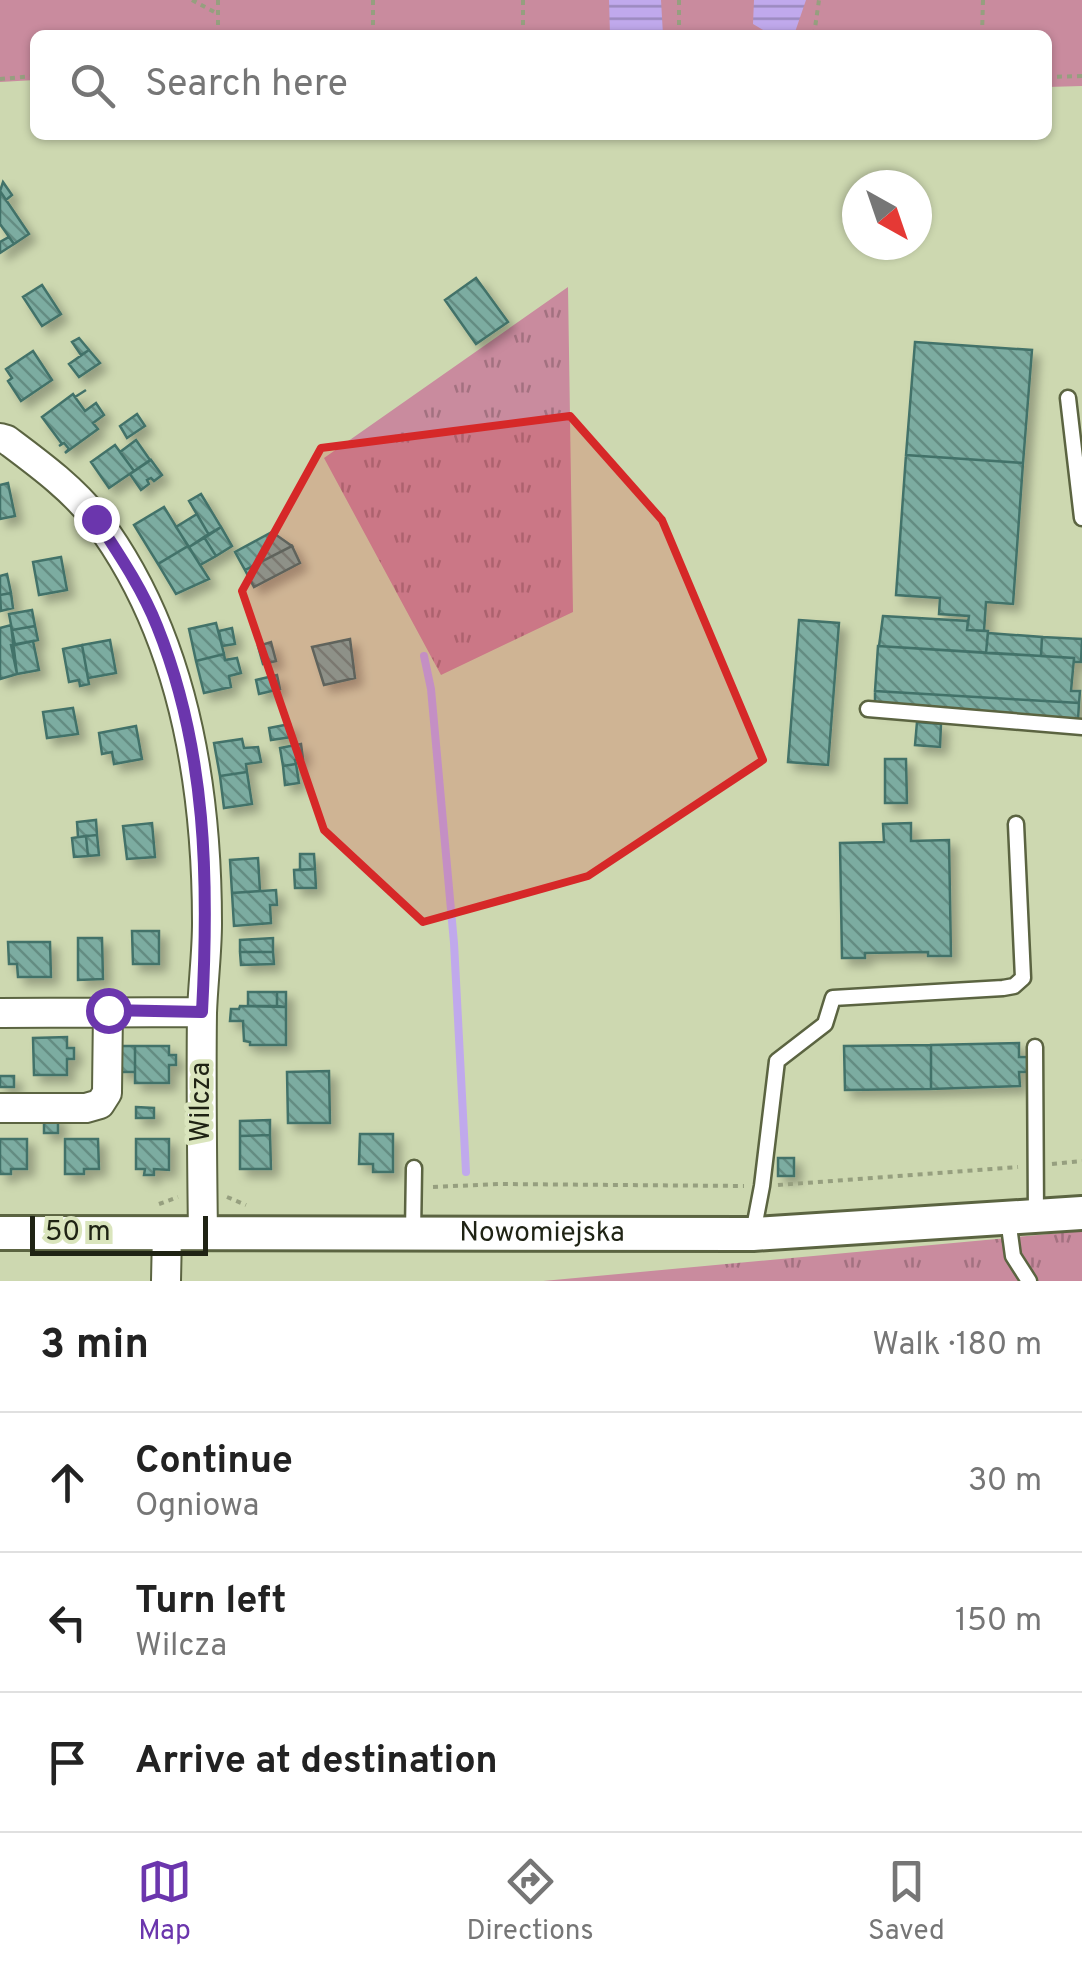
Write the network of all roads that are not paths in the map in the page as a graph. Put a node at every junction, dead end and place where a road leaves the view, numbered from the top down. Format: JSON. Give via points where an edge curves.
{"nodes":[{"id":1,"x":1068,"y":398,"type":"dead end"},
{"id":2,"x":0,"y":438,"type":"edge"},
{"id":3,"x":1082,"y":518,"type":"edge"},
{"id":4,"x":868,"y":709,"type":"dead end"},
{"id":5,"x":1082,"y":727,"type":"edge"},
{"id":6,"x":1016,"y":824,"type":"dead end"},
{"id":7,"x":108,"y":1010,"type":"junction"},
{"id":8,"x":202,"y":1012,"type":"junction"},
{"id":9,"x":0,"y":1013,"type":"edge"},
{"id":10,"x":1035,"y":1047,"type":"dead end"},
{"id":11,"x":0,"y":1108,"type":"edge"},
{"id":12,"x":414,"y":1168,"type":"dead end"},
{"id":13,"x":1082,"y":1213,"type":"edge"},
{"id":14,"x":1022,"y":1219,"type":"junction"},
{"id":15,"x":0,"y":1233,"type":"edge"},
{"id":16,"x":166,"y":1233,"type":"junction"},
{"id":17,"x":203,"y":1233,"type":"junction"},
{"id":18,"x":413,"y":1234,"type":"junction"},
{"id":19,"x":753,"y":1234,"type":"junction"},
{"id":20,"x":166,"y":1281,"type":"edge"},
{"id":21,"x":1029,"y":1281,"type":"edge"}],
"edges":[{"from":1,"to":3,"type":"lane"},
{"from":2,"to":8,"type":"street","name":"Wilcza","via":[[56,476],[96,519],[156,625],[199,780],[207,926]]},
{"from":4,"to":5,"type":"lane"},
{"from":6,"to":19,"type":"lane","via":[[1024,978],[1003,988],[834,998],[825,1024],[777,1061]]},
{"from":7,"to":8,"type":"street"},
{"from":7,"to":9,"type":"street"},
{"from":7,"to":11,"type":"street","via":[[107,1093],[100,1104]]},
{"from":8,"to":17,"type":"street","name":"Wilcza"},
{"from":10,"to":14,"type":"lane"},
{"from":12,"to":18,"type":"lane"},
{"from":13,"to":14,"type":"street","name":"Nowomiejska"},
{"from":14,"to":19,"type":"street","name":"Nowomiejska"},
{"from":14,"to":21,"type":"lane","via":[[1013,1256]]},
{"from":15,"to":16,"type":"street","name":"Nowomiejska"},
{"from":16,"to":17,"type":"street","name":"Nowomiejska"},
{"from":16,"to":20,"type":"street"},
{"from":17,"to":18,"type":"street","name":"Nowomiejska"},
{"from":18,"to":19,"type":"street","name":"Nowomiejska"}]}
